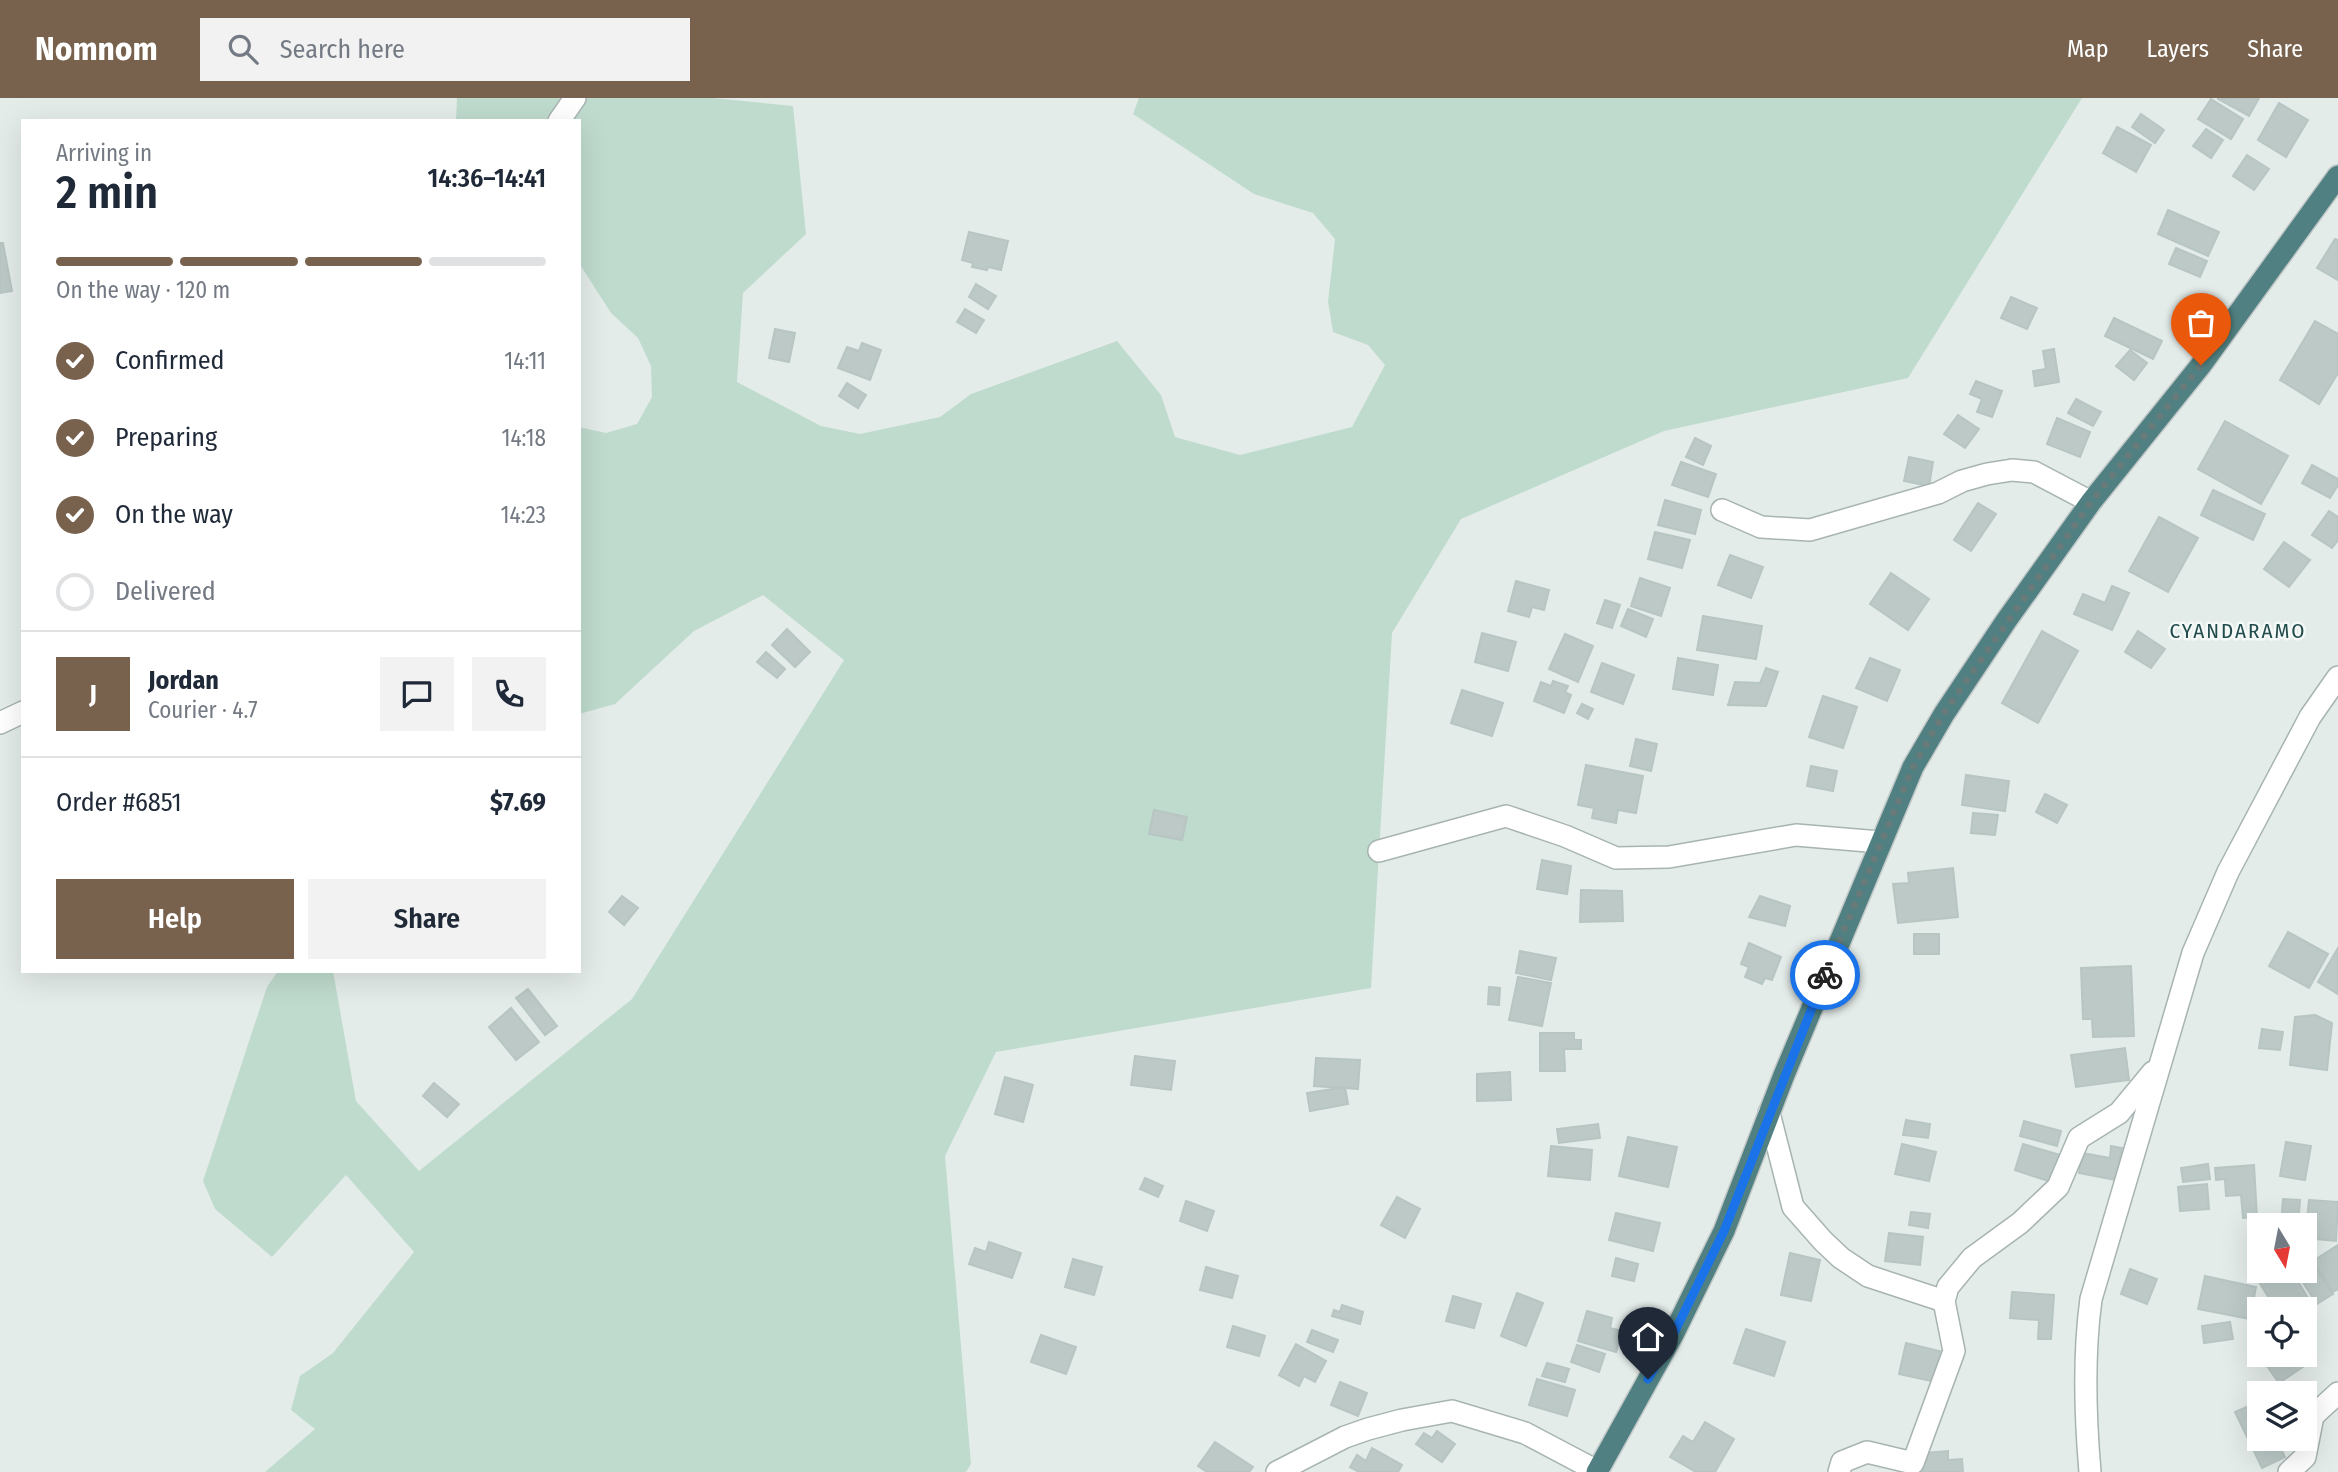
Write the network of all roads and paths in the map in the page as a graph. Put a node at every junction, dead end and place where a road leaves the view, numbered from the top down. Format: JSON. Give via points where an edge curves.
{"nodes":[{"id":1,"x":575,"y":98,"type":"edge"},
{"id":2,"x":560,"y":119,"type":"edge"},
{"id":3,"x":2335,"y":186,"type":"edge"},
{"id":4,"x":2091,"y":502,"type":"junction"},
{"id":5,"x":1722,"y":510,"type":"dead end"},
{"id":6,"x":2338,"y":677,"type":"edge"},
{"id":7,"x":21,"y":713,"type":"edge"},
{"id":8,"x":0,"y":723,"type":"edge"},
{"id":9,"x":1880,"y":842,"type":"junction"},
{"id":10,"x":1378,"y":851,"type":"dead end"},
{"id":11,"x":2161,"y":1062,"type":"junction"},
{"id":12,"x":1769,"y":1113,"type":"junction"},
{"id":13,"x":1944,"y":1301,"type":"junction"},
{"id":14,"x":2338,"y":1393,"type":"edge"},
{"id":15,"x":1277,"y":1472,"type":"edge"},
{"id":16,"x":1598,"y":1472,"type":"edge"},
{"id":17,"x":1839,"y":1472,"type":"edge"},
{"id":18,"x":2090,"y":1472,"type":"edge"},
{"id":19,"x":2289,"y":1472,"type":"edge"}],
"edges":[{"from":1,"to":2,"type":"street"},
{"from":3,"to":4,"type":"highway"},
{"from":4,"to":5,"type":"street","via":[[2034,472],[2012,470],[1962,481],[1938,493],[1810,530],[1761,527]]},
{"from":4,"to":9,"type":"highway","via":[[1944,713],[1913,767]]},
{"from":6,"to":11,"type":"street","via":[[2310,716],[2228,872],[2193,953]]},
{"from":7,"to":8,"type":"street"},
{"from":9,"to":10,"type":"street","via":[[1796,835],[1669,857],[1616,859],[1506,816]]},
{"from":9,"to":12,"type":"highway"},
{"from":11,"to":13,"type":"street","via":[[2119,1113],[2079,1138],[2057,1187],[2020,1223],[1972,1258],[1948,1287]]},
{"from":11,"to":18,"type":"street","via":[[2091,1299],[2086,1337]]},
{"from":12,"to":13,"type":"street","via":[[1793,1207],[1822,1241],[1868,1276]]},
{"from":12,"to":16,"type":"highway","via":[[1718,1242]]},
{"from":13,"to":17,"type":"street","via":[[1954,1351],[1913,1463],[1867,1452],[1842,1462]]},
{"from":14,"to":19,"type":"street","via":[[2313,1416],[2305,1457]]},
{"from":15,"to":16,"type":"street","via":[[1345,1437],[1452,1411],[1525,1433]]}]}
